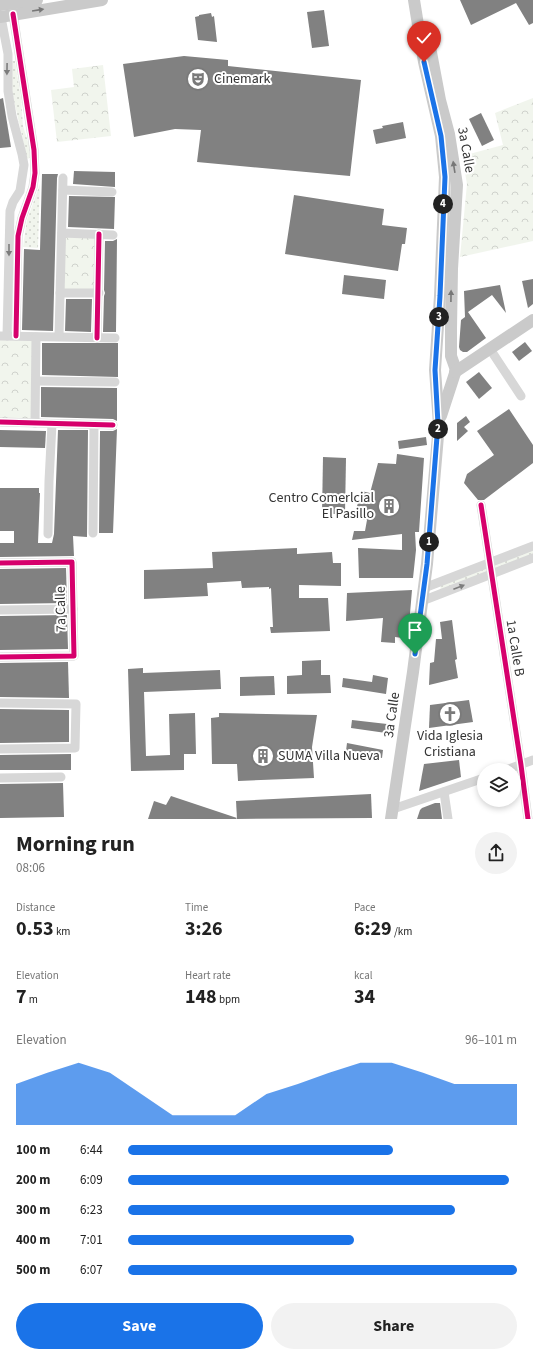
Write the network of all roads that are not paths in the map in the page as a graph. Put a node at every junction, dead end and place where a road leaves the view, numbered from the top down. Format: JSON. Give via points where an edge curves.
{"nodes":[{"id":1,"x":37,"y":0,"type":"edge"},
{"id":2,"x":102,"y":0,"type":"edge"},
{"id":3,"x":414,"y":0,"type":"edge"},
{"id":4,"x":422,"y":0,"type":"edge"},
{"id":5,"x":25,"y":1,"type":"edge"},
{"id":6,"x":0,"y":13,"type":"edge"},
{"id":7,"x":13,"y":14,"type":"junction"},
{"id":8,"x":19,"y":53,"type":"junction"},
{"id":9,"x":8,"y":54,"type":"junction"},
{"id":10,"x":35,"y":162,"type":"junction"},
{"id":11,"x":23,"y":163,"type":"junction"},
{"id":12,"x":63,"y":178,"type":"dead end"},
{"id":13,"x":20,"y":190,"type":"junction"},
{"id":14,"x":63,"y":190,"type":"junction"},
{"id":15,"x":112,"y":192,"type":"dead end"},
{"id":16,"x":31,"y":194,"type":"junction"},
{"id":17,"x":62,"y":233,"type":"junction"},
{"id":18,"x":99,"y":234,"type":"junction"},
{"id":19,"x":113,"y":235,"type":"dead end"},
{"id":20,"x":14,"y":236,"type":"junction"},
{"id":21,"x":60,"y":293,"type":"junction"},
{"id":22,"x":99,"y":293,"type":"junction"},
{"id":23,"x":533,"y":320,"type":"edge"},
{"id":24,"x":8,"y":336,"type":"edge"},
{"id":25,"x":59,"y":336,"type":"junction"},
{"id":26,"x":36,"y":337,"type":"junction"},
{"id":27,"x":97,"y":338,"type":"junction"},
{"id":28,"x":115,"y":338,"type":"dead end"},
{"id":29,"x":451,"y":349,"type":"junction"},
{"id":30,"x":490,"y":349,"type":"junction"},
{"id":31,"x":473,"y":361,"type":"junction"},
{"id":32,"x":436,"y":373,"type":"junction"},
{"id":33,"x":454,"y":375,"type":"junction"},
{"id":34,"x":36,"y":381,"type":"junction"},
{"id":35,"x":115,"y":382,"type":"dead end"},
{"id":36,"x":521,"y":396,"type":"dead end"},
{"id":37,"x":0,"y":422,"type":"edge"},
{"id":38,"x":35,"y":423,"type":"junction"},
{"id":39,"x":52,"y":424,"type":"junction"},
{"id":40,"x":438,"y":424,"type":"junction"},
{"id":41,"x":94,"y":425,"type":"junction"},
{"id":42,"x":113,"y":425,"type":"dead end"},
{"id":43,"x":481,"y":505,"type":"dead end"},
{"id":44,"x":48,"y":534,"type":"dead end"},
{"id":45,"x":93,"y":534,"type":"dead end"},
{"id":46,"x":533,"y":546,"type":"edge"},
{"id":47,"x":533,"y":558,"type":"edge"},
{"id":48,"x":0,"y":563,"type":"edge"},
{"id":49,"x":490,"y":563,"type":"junction"},
{"id":50,"x":491,"y":575,"type":"junction"},
{"id":51,"x":424,"y":588,"type":"junction"},
{"id":52,"x":422,"y":601,"type":"junction"},
{"id":53,"x":73,"y":609,"type":"junction"},
{"id":54,"x":0,"y":610,"type":"edge"},
{"id":55,"x":0,"y":657,"type":"edge"},
{"id":56,"x":0,"y":703,"type":"edge"},
{"id":57,"x":0,"y":749,"type":"edge"},
{"id":58,"x":533,"y":760,"type":"edge"},
{"id":59,"x":521,"y":763,"type":"edge"},
{"id":60,"x":521,"y":765,"type":"joint"},
{"id":61,"x":61,"y":777,"type":"dead end"},
{"id":62,"x":0,"y":778,"type":"edge"},
{"id":63,"x":477,"y":780,"type":"edge"},
{"id":64,"x":444,"y":792,"type":"junction"},
{"id":65,"x":392,"y":814,"type":"edge"},
{"id":66,"x":448,"y":819,"type":"edge"},
{"id":67,"x":528,"y":819,"type":"edge"}],
"edges":[{"from":1,"to":5,"type":"main road"},
{"from":7,"to":2,"type":"main road","one_way":true},
{"from":3,"to":32,"type":"main road","name":"3a Calle","via":[[424,62],[441,136],[445,177]]},
{"from":29,"to":4,"type":"main road","name":"3a Calle","one_way":true,"via":[[457,185]]},
{"from":5,"to":6,"type":"main road"},
{"from":6,"to":7,"type":"main road"},
{"from":6,"to":9,"type":"street"},
{"from":7,"to":8,"type":"street"},
{"from":8,"to":9,"type":"street"},
{"from":8,"to":10,"type":"street"},
{"from":9,"to":11,"type":"street","one_way":true,"via":[[8,91]]},
{"from":10,"to":11,"type":"street"},
{"from":10,"to":16,"type":"street","via":[[36,173]]},
{"from":11,"to":13,"type":"street"},
{"from":12,"to":14,"type":"street"},
{"from":13,"to":16,"type":"street"},
{"from":13,"to":20,"type":"street","via":[[10,211]]},
{"from":14,"to":15,"type":"street"},
{"from":14,"to":17,"type":"street"},
{"from":16,"to":20,"type":"street"},
{"from":17,"to":18,"type":"street"},
{"from":17,"to":21,"type":"street"},
{"from":18,"to":19,"type":"street"},
{"from":18,"to":22,"type":"street"},
{"from":20,"to":24,"type":"street"},
{"from":21,"to":22,"type":"street"},
{"from":21,"to":25,"type":"street"},
{"from":22,"to":27,"type":"street"},
{"from":23,"to":30,"type":"main road"},
{"from":24,"to":26,"type":"street"},
{"from":25,"to":26,"type":"street"},
{"from":25,"to":27,"type":"street"},
{"from":26,"to":34,"type":"street"},
{"from":27,"to":28,"type":"street"},
{"from":29,"to":31,"type":"main road","via":[[460,361]]},
{"from":29,"to":33,"type":"main road","name":"3a Calle","via":[[456,368]]},
{"from":30,"to":31,"type":"main road"},
{"from":30,"to":36,"type":"street"},
{"from":31,"to":33,"type":"main road"},
{"from":32,"to":33,"type":"main road","via":[[443,380],[448,380]]},
{"from":32,"to":40,"type":"main road","name":"3a Calle"},
{"from":33,"to":40,"type":"main road","name":"3a Calle"},
{"from":34,"to":35,"type":"street"},
{"from":34,"to":38,"type":"street"},
{"from":37,"to":38,"type":"street"},
{"from":38,"to":39,"type":"street"},
{"from":39,"to":41,"type":"street"},
{"from":39,"to":44,"type":"street"},
{"from":40,"to":51,"type":"main road","name":"3a Calle"},
{"from":41,"to":42,"type":"street"},
{"from":41,"to":45,"type":"street"},
{"from":43,"to":49,"type":"street","name":"1a Calle B"},
{"from":46,"to":49,"type":"street"},
{"from":47,"to":50,"type":"street"},
{"from":48,"to":53,"type":"street","name":"7a Calle","via":[[72,562]]},
{"from":49,"to":50,"type":"street","name":"1a Calle B"},
{"from":49,"to":51,"type":"street"},
{"from":52,"to":50,"type":"street","one_way":true},
{"from":50,"to":59,"type":"street","name":"1a Calle B"},
{"from":51,"to":52,"type":"main road","name":"3a Calle"},
{"from":52,"to":65,"type":"main road","name":"3a Calle"},
{"from":53,"to":54,"type":"street"},
{"from":53,"to":55,"type":"street","name":"7a Calle","via":[[74,656]]},
{"from":56,"to":57,"type":"street","via":[[76,704],[75,748]]},
{"from":58,"to":60,"type":"street"},
{"from":60,"to":67,"type":"street","name":"1a Calle B"},
{"from":61,"to":62,"type":"street"},
{"from":63,"to":64,"type":"street"},
{"from":64,"to":65,"type":"street"},
{"from":64,"to":66,"type":"street"}]}
